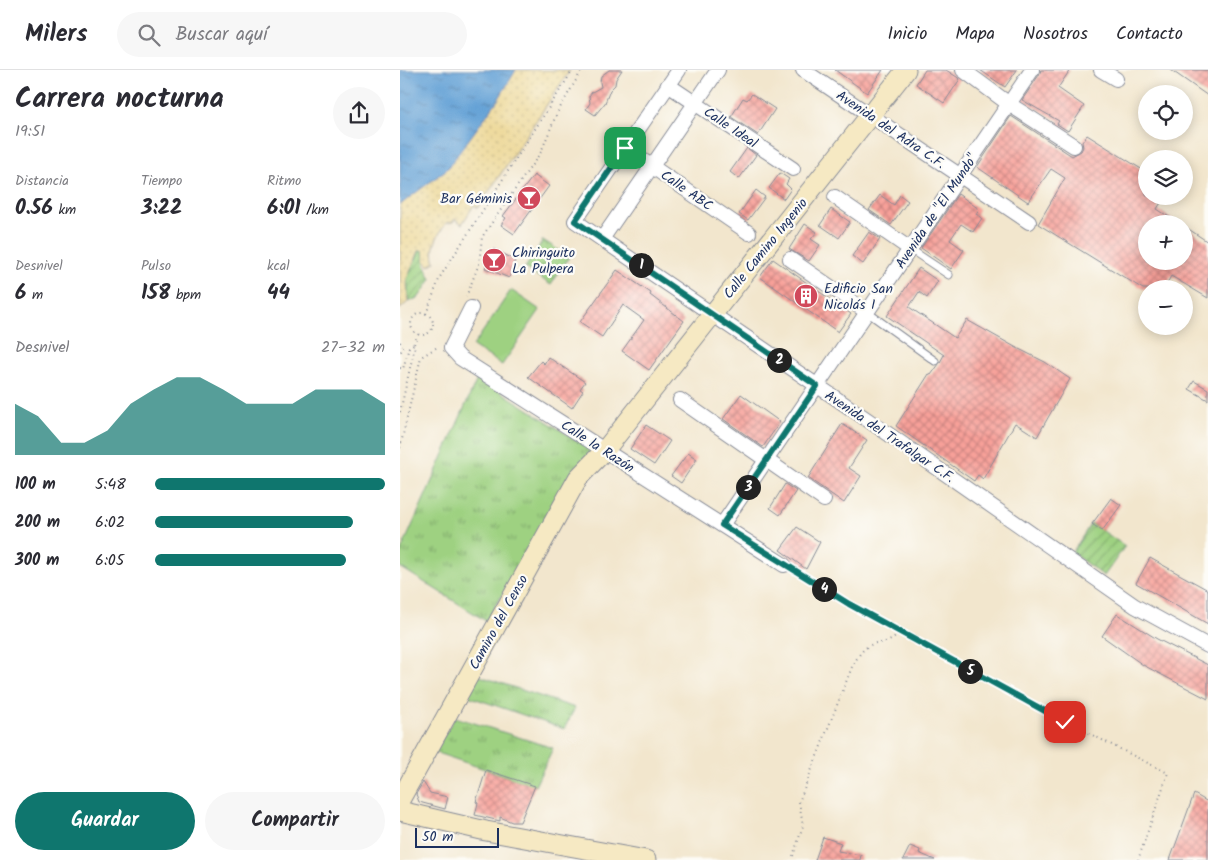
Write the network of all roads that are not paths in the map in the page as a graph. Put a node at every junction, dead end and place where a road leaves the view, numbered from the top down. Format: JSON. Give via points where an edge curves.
{"nodes":[{"id":1,"x":678,"y":70,"type":"edge"},
{"id":2,"x":718,"y":70,"type":"edge"},
{"id":3,"x":906,"y":70,"type":"edge"},
{"id":4,"x":963,"y":70,"type":"edge"},
{"id":5,"x":1032,"y":70,"type":"edge"},
{"id":6,"x":1101,"y":70,"type":"edge"},
{"id":7,"x":806,"y":71,"type":"edge"},
{"id":8,"x":1116,"y":80,"type":"dead end"},
{"id":9,"x":668,"y":85,"type":"junction"},
{"id":10,"x":695,"y":103,"type":"junction"},
{"id":11,"x":1009,"y":104,"type":"junction"},
{"id":12,"x":871,"y":116,"type":"junction"},
{"id":13,"x":1074,"y":146,"type":"dead end"},
{"id":14,"x":625,"y":148,"type":"junction"},
{"id":15,"x":652,"y":166,"type":"junction"},
{"id":16,"x":793,"y":169,"type":"dead end"},
{"id":17,"x":960,"y":176,"type":"junction"},
{"id":18,"x":835,"y":197,"type":"dead end"},
{"id":19,"x":1029,"y":222,"type":"dead end"},
{"id":20,"x":749,"y":234,"type":"dead end"},
{"id":21,"x":602,"y":239,"type":"junction"},
{"id":22,"x":910,"y":249,"type":"junction"},
{"id":23,"x":790,"y":259,"type":"dead end"},
{"id":24,"x":949,"y":276,"type":"dead end"},
{"id":25,"x":469,"y":304,"type":"road end"},
{"id":26,"x":867,"y":312,"type":"junction"},
{"id":27,"x":713,"y":314,"type":"junction"},
{"id":28,"x":935,"y":361,"type":"dead end"},
{"id":29,"x":817,"y":386,"type":"junction"},
{"id":30,"x":680,"y":400,"type":"dead end"},
{"id":31,"x":605,"y":450,"type":"junction"},
{"id":32,"x":766,"y":460,"type":"junction"},
{"id":33,"x":824,"y":500,"type":"dead end"},
{"id":34,"x":722,"y":525,"type":"junction"},
{"id":35,"x":784,"y":565,"type":"road end"},
{"id":36,"x":1208,"y":646,"type":"edge"},
{"id":37,"x":402,"y":790,"type":"edge"},
{"id":38,"x":400,"y":811,"type":"edge"},
{"id":39,"x":646,"y":860,"type":"edge"}],
"edges":[{"from":1,"to":9,"type":"street"},
{"from":2,"to":10,"type":"street"},
{"from":3,"to":12,"type":"street","name":"Calle Camino Ingenio"},
{"from":4,"to":11,"type":"street"},
{"from":5,"to":11,"type":"street","name":"Avenida de \"El Mundo\""},
{"from":6,"to":8,"type":"street"},
{"from":7,"to":12,"type":"street","name":"Avenida del Adra C.F."},
{"from":9,"to":10,"type":"street","name":"Calle Ideal"},
{"from":9,"to":14,"type":"street"},
{"from":10,"to":15,"type":"street"},
{"from":10,"to":16,"type":"street","name":"Calle Ideal"},
{"from":11,"to":13,"type":"street"},
{"from":11,"to":17,"type":"street","name":"Avenida de \"El Mundo\""},
{"from":12,"to":17,"type":"street","name":"Avenida del Adra C.F."},
{"from":12,"to":27,"type":"street","name":"Calle Camino Ingenio"},
{"from":14,"to":15,"type":"street","name":"Calle ABC"},
{"from":14,"to":21,"type":"street","name":"Avenida del Trafalgar C.F.","via":[[575,221]]},
{"from":15,"to":20,"type":"street","name":"Calle ABC"},
{"from":15,"to":21,"type":"street"},
{"from":17,"to":19,"type":"street","name":"Avenida del Adra C.F."},
{"from":17,"to":22,"type":"street","name":"Avenida de \"El Mundo\""},
{"from":18,"to":22,"type":"street"},
{"from":21,"to":27,"type":"street","name":"Avenida del Trafalgar C.F."},
{"from":22,"to":24,"type":"lane"},
{"from":22,"to":26,"type":"street","name":"Avenida de \"El Mundo\""},
{"from":23,"to":26,"type":"street"},
{"from":25,"to":31,"type":"street","name":"Calle la Razón","via":[[451,348],[460,358]]},
{"from":26,"to":28,"type":"lane"},
{"from":26,"to":29,"type":"street","name":"Avenida de \"El Mundo\""},
{"from":27,"to":29,"type":"street","name":"Avenida del Trafalgar C.F."},
{"from":27,"to":31,"type":"street","name":"Calle Camino Ingenio"},
{"from":29,"to":32,"type":"street","name":"Avenida de \"El Mundo\""},
{"from":29,"to":36,"type":"street","name":"Avenida del Trafalgar C.F.","via":[[1135,606]]},
{"from":30,"to":32,"type":"street"},
{"from":31,"to":34,"type":"street","name":"Calle la Razón"},
{"from":31,"to":37,"type":"street","name":"Camino del Censo","via":[[578,478]]},
{"from":32,"to":33,"type":"street"},
{"from":32,"to":34,"type":"street","name":"Avenida de \"El Mundo\""},
{"from":34,"to":35,"type":"street","name":"Calle la Razón"},
{"from":38,"to":39,"type":"street","via":[[486,831]]}]}
